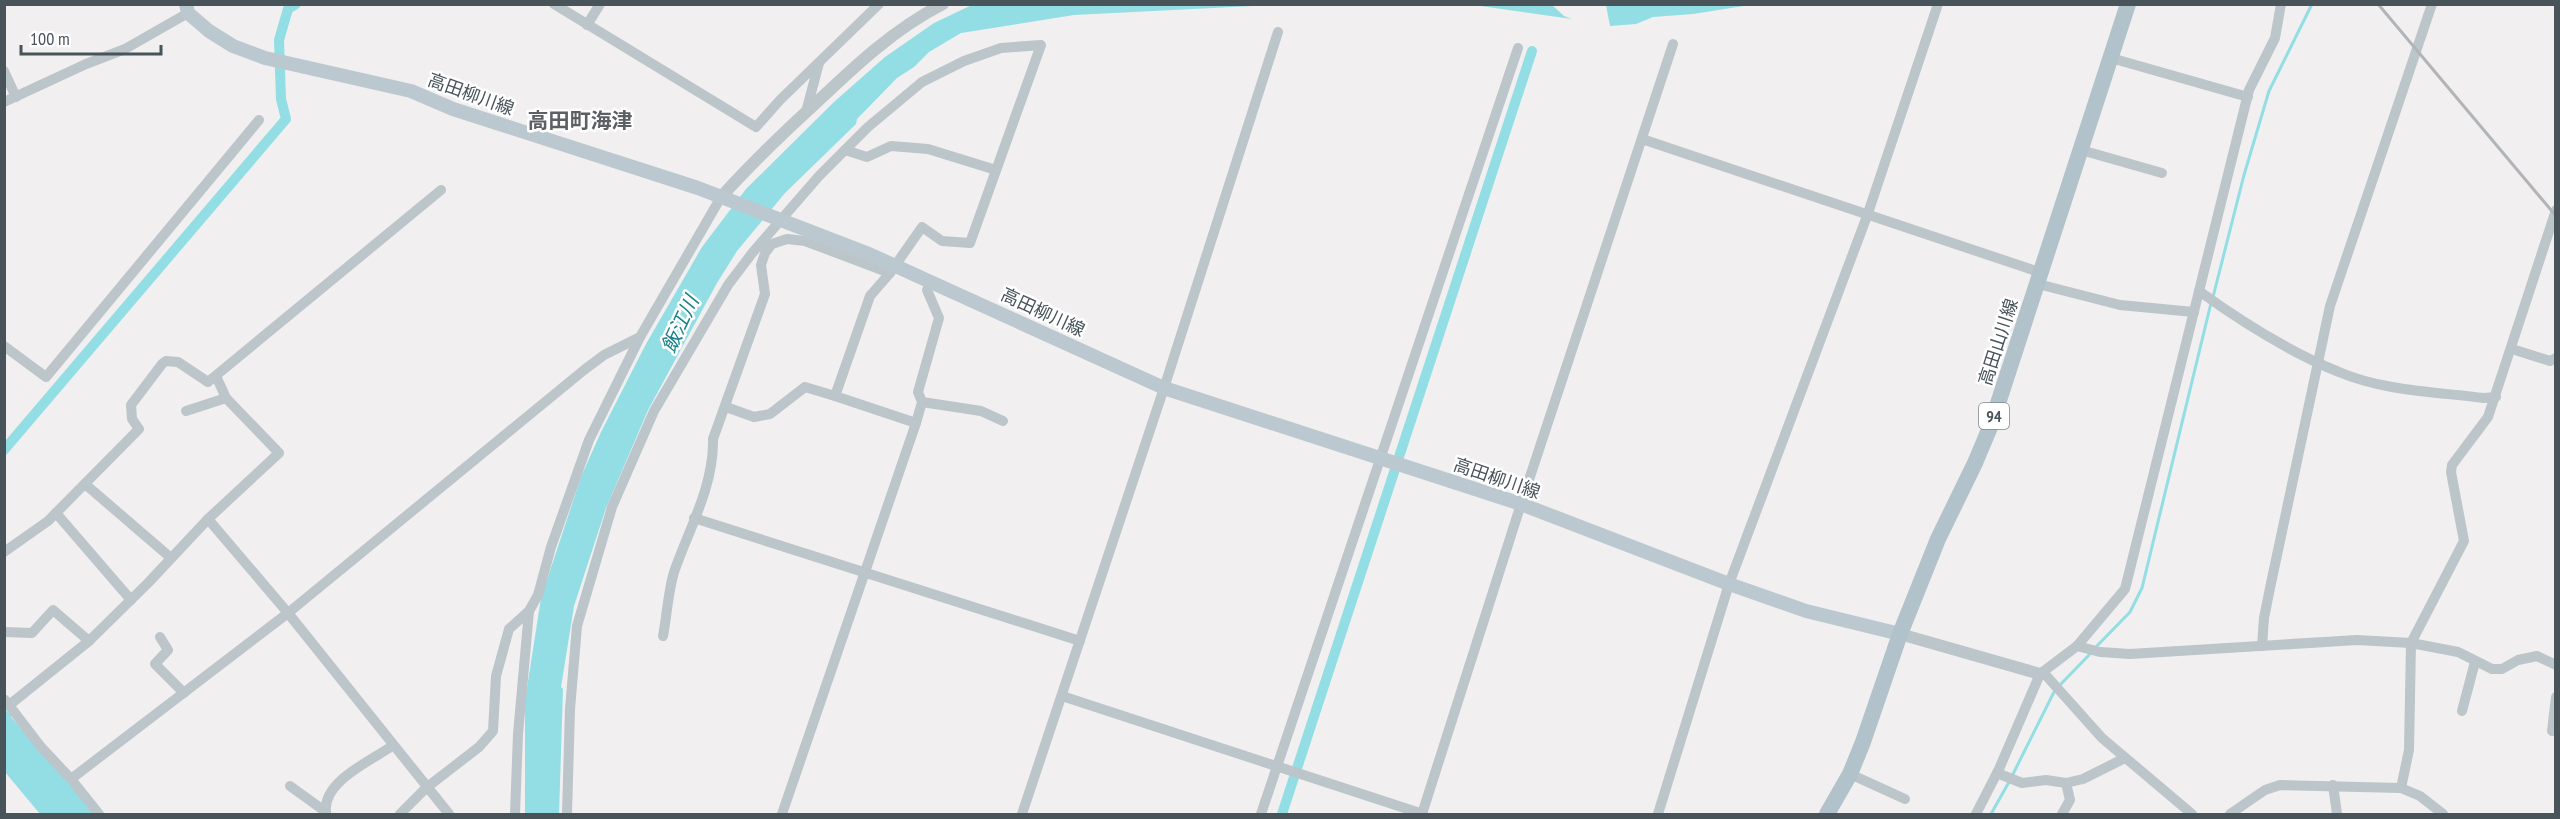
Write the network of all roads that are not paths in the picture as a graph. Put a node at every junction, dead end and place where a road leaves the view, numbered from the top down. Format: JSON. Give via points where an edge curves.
{"nodes":[{"id":1,"x":554,"y":4,"type":"edge"},
{"id":2,"x":600,"y":4,"type":"edge"},
{"id":3,"x":879,"y":4,"type":"edge"},
{"id":4,"x":943,"y":4,"type":"edge"},
{"id":5,"x":1938,"y":4,"type":"edge"},
{"id":6,"x":2128,"y":4,"type":"edge"},
{"id":7,"x":2432,"y":4,"type":"edge"},
{"id":8,"x":2281,"y":5,"type":"edge"},
{"id":9,"x":187,"y":9,"type":"edge"},
{"id":10,"x":587,"y":25,"type":"junction"},
{"id":11,"x":1278,"y":32,"type":"dead end"},
{"id":12,"x":1673,"y":44,"type":"dead end"},
{"id":13,"x":1518,"y":48,"type":"dead end"},
{"id":14,"x":2111,"y":58,"type":"junction"},
{"id":15,"x":820,"y":60,"type":"junction"},
{"id":16,"x":4,"y":71,"type":"edge"},
{"id":17,"x":16,"y":97,"type":"junction"},
{"id":18,"x":2248,"y":97,"type":"junction"},
{"id":19,"x":4,"y":102,"type":"edge"},
{"id":20,"x":806,"y":112,"type":"junction"},
{"id":21,"x":259,"y":120,"type":"dead end"},
{"id":22,"x":1642,"y":139,"type":"junction"},
{"id":23,"x":845,"y":150,"type":"junction"},
{"id":24,"x":2081,"y":150,"type":"junction"},
{"id":25,"x":996,"y":170,"type":"junction"},
{"id":26,"x":2162,"y":173,"type":"dead end"},
{"id":27,"x":441,"y":190,"type":"dead end"},
{"id":28,"x":723,"y":198,"type":"junction"},
{"id":29,"x":2556,"y":210,"type":"edge"},
{"id":30,"x":1867,"y":216,"type":"junction"},
{"id":31,"x":783,"y":219,"type":"junction"},
{"id":32,"x":893,"y":270,"type":"junction"},
{"id":33,"x":2040,"y":279,"type":"junction"},
{"id":34,"x":931,"y":281,"type":"junction"},
{"id":35,"x":2199,"y":291,"type":"junction"},
{"id":36,"x":2194,"y":312,"type":"junction"},
{"id":37,"x":640,"y":337,"type":"junction"},
{"id":38,"x":4,"y":346,"type":"edge"},
{"id":39,"x":2512,"y":349,"type":"junction"},
{"id":40,"x":2556,"y":358,"type":"edge"},
{"id":41,"x":2318,"y":362,"type":"junction"},
{"id":42,"x":216,"y":376,"type":"junction"},
{"id":43,"x":1164,"y":388,"type":"junction"},
{"id":44,"x":835,"y":396,"type":"junction"},
{"id":45,"x":2496,"y":397,"type":"junction"},
{"id":46,"x":226,"y":398,"type":"junction"},
{"id":47,"x":922,"y":402,"type":"junction"},
{"id":48,"x":726,"y":407,"type":"junction"},
{"id":49,"x":186,"y":411,"type":"dead end"},
{"id":50,"x":1004,"y":421,"type":"dead end"},
{"id":51,"x":916,"y":423,"type":"junction"},
{"id":52,"x":1382,"y":460,"type":"junction"},
{"id":53,"x":85,"y":484,"type":"junction"},
{"id":54,"x":1521,"y":504,"type":"junction"},
{"id":55,"x":56,"y":513,"type":"junction"},
{"id":56,"x":694,"y":518,"type":"junction"},
{"id":57,"x":208,"y":519,"type":"junction"},
{"id":58,"x":4,"y":552,"type":"edge"},
{"id":59,"x":171,"y":558,"type":"junction"},
{"id":60,"x":864,"y":570,"type":"junction"},
{"id":61,"x":1729,"y":584,"type":"junction"},
{"id":62,"x":131,"y":600,"type":"junction"},
{"id":63,"x":529,"y":611,"type":"junction"},
{"id":64,"x":288,"y":613,"type":"junction"},
{"id":65,"x":4,"y":632,"type":"edge"},
{"id":66,"x":1900,"y":634,"type":"junction"},
{"id":67,"x":663,"y":636,"type":"dead end"},
{"id":68,"x":160,"y":637,"type":"dead end"},
{"id":69,"x":1080,"y":640,"type":"junction"},
{"id":70,"x":89,"y":641,"type":"junction"},
{"id":71,"x":2411,"y":643,"type":"junction"},
{"id":72,"x":2077,"y":646,"type":"junction"},
{"id":73,"x":2262,"y":646,"type":"junction"},
{"id":74,"x":2475,"y":662,"type":"junction"},
{"id":75,"x":2556,"y":665,"type":"edge"},
{"id":76,"x":2042,"y":673,"type":"junction"},
{"id":77,"x":184,"y":693,"type":"junction"},
{"id":78,"x":1062,"y":696,"type":"junction"},
{"id":79,"x":2556,"y":697,"type":"edge"},
{"id":80,"x":5,"y":703,"type":"edge"},
{"id":81,"x":2463,"y":711,"type":"dead end"},
{"id":82,"x":2552,"y":731,"type":"dead end"},
{"id":83,"x":392,"y":746,"type":"junction"},
{"id":84,"x":2125,"y":758,"type":"junction"},
{"id":85,"x":1280,"y":767,"type":"junction"},
{"id":86,"x":1997,"y":773,"type":"junction"},
{"id":87,"x":1850,"y":774,"type":"junction"},
{"id":88,"x":71,"y":779,"type":"junction"},
{"id":89,"x":2066,"y":783,"type":"junction"},
{"id":90,"x":2333,"y":785,"type":"junction"},
{"id":91,"x":290,"y":786,"type":"dead end"},
{"id":92,"x":426,"y":788,"type":"junction"},
{"id":93,"x":2401,"y":788,"type":"junction"},
{"id":94,"x":1905,"y":799,"type":"dead end"},
{"id":95,"x":326,"y":813,"type":"edge"},
{"id":96,"x":99,"y":814,"type":"edge"},
{"id":97,"x":400,"y":814,"type":"edge"},
{"id":98,"x":449,"y":814,"type":"edge"},
{"id":99,"x":515,"y":814,"type":"edge"},
{"id":100,"x":567,"y":814,"type":"edge"},
{"id":101,"x":782,"y":814,"type":"edge"},
{"id":102,"x":1022,"y":814,"type":"edge"},
{"id":103,"x":1261,"y":814,"type":"edge"},
{"id":104,"x":1423,"y":814,"type":"edge"},
{"id":105,"x":1658,"y":814,"type":"edge"},
{"id":106,"x":1827,"y":814,"type":"edge"},
{"id":107,"x":1976,"y":814,"type":"edge"},
{"id":108,"x":2062,"y":814,"type":"edge"},
{"id":109,"x":2192,"y":814,"type":"edge"},
{"id":110,"x":2230,"y":814,"type":"edge"},
{"id":111,"x":2337,"y":814,"type":"edge"},
{"id":112,"x":2443,"y":814,"type":"edge"}],
"edges":[{"from":1,"to":10,"type":"street"},
{"from":2,"to":10,"type":"street"},
{"from":3,"to":15,"type":"street"},
{"from":4,"to":20,"type":"street","via":[[887,39]]},
{"from":5,"to":30,"type":"street"},
{"from":6,"to":14,"type":"main road","name":"高田山川線","number":"94"},
{"from":7,"to":41,"type":"street","via":[[2330,306]]},
{"from":8,"to":18,"type":"street","via":[[2275,38]]},
{"from":9,"to":17,"type":"street","via":[[125,49]]},
{"from":9,"to":28,"type":"main road","name":"高田柳川線","via":[[209,31],[233,46],[265,58],[411,91],[453,109]]},
{"from":10,"to":15,"type":"street","via":[[756,127]]},
{"from":11,"to":43,"type":"street"},
{"from":12,"to":22,"type":"street"},
{"from":13,"to":52,"type":"street"},
{"from":14,"to":18,"type":"street"},
{"from":14,"to":24,"type":"main road","name":"高田山川線","number":"94"},
{"from":15,"to":20,"type":"street"},
{"from":16,"to":17,"type":"street"},
{"from":17,"to":19,"type":"street"},
{"from":18,"to":35,"type":"street"},
{"from":20,"to":28,"type":"street"},
{"from":21,"to":38,"type":"street","via":[[46,377]]},
{"from":22,"to":30,"type":"street"},
{"from":22,"to":54,"type":"street"},
{"from":23,"to":25,"type":"street","via":[[867,157],[891,146],[928,149]]},
{"from":23,"to":25,"type":"street","via":[[922,82],[1001,48],[1041,45]]},
{"from":23,"to":31,"type":"street"},
{"from":24,"to":26,"type":"street"},
{"from":24,"to":33,"type":"main road","name":"高田山川線","number":"94"},
{"from":25,"to":32,"type":"street","via":[[970,243],[942,241],[922,227]]},
{"from":27,"to":42,"type":"street"},
{"from":28,"to":31,"type":"main road","name":"高田柳川線"},
{"from":28,"to":37,"type":"street"},
{"from":29,"to":39,"type":"street"},
{"from":30,"to":33,"type":"street"},
{"from":30,"to":61,"type":"street"},
{"from":31,"to":32,"type":"main road","name":"高田柳川線"},
{"from":31,"to":100,"type":"street","via":[[728,285],[685,357],[654,411],[612,507],[577,626]]},
{"from":32,"to":34,"type":"main road","name":"高田柳川線"},
{"from":32,"to":44,"type":"street","via":[[870,296]]},
{"from":32,"to":48,"type":"street","via":[[805,241],[787,239],[772,244],[760,265],[765,294]]},
{"from":33,"to":36,"type":"street","via":[[2120,305]]},
{"from":33,"to":66,"type":"main road","name":"高田山川線","number":"94","via":[[1991,425],[1938,539]]},
{"from":34,"to":43,"type":"main road","name":"高田柳川線"},
{"from":34,"to":47,"type":"street","via":[[927,290],[939,318],[918,392]]},
{"from":35,"to":36,"type":"street"},
{"from":35,"to":41,"type":"street","via":[[2253,328]]},
{"from":36,"to":72,"type":"street","via":[[2127,583],[2116,602]]},
{"from":37,"to":63,"type":"street","via":[[589,440],[538,595]]},
{"from":37,"to":64,"type":"street","via":[[584,369]]},
{"from":39,"to":40,"type":"street","via":[[2550,361]]},
{"from":39,"to":45,"type":"street"},
{"from":41,"to":45,"type":"street","via":[[2385,385]]},
{"from":41,"to":73,"type":"street","via":[[2264,618]]},
{"from":42,"to":46,"type":"street"},
{"from":42,"to":53,"type":"street","via":[[208,382],[178,362],[162,364],[131,405],[132,419],[139,429]]},
{"from":43,"to":52,"type":"main road","name":"高田柳川線"},
{"from":43,"to":69,"type":"street"},
{"from":44,"to":48,"type":"street","via":[[805,387],[770,414],[754,417]]},
{"from":44,"to":51,"type":"street"},
{"from":45,"to":71,"type":"street","via":[[2488,417],[2452,465],[2464,542]]},
{"from":46,"to":49,"type":"street"},
{"from":46,"to":57,"type":"street","via":[[279,453]]},
{"from":47,"to":50,"type":"street","via":[[970,409]]},
{"from":47,"to":51,"type":"street"},
{"from":48,"to":56,"type":"street","via":[[713,439],[709,480]]},
{"from":51,"to":60,"type":"street"},
{"from":52,"to":54,"type":"main road","name":"高田柳川線"},
{"from":52,"to":85,"type":"street"},
{"from":53,"to":55,"type":"street"},
{"from":53,"to":59,"type":"street"},
{"from":54,"to":61,"type":"main road","name":"高田柳川線"},
{"from":54,"to":104,"type":"street"},
{"from":55,"to":58,"type":"street"},
{"from":55,"to":62,"type":"street"},
{"from":56,"to":60,"type":"street"},
{"from":56,"to":67,"type":"street","via":[[673,575]]},
{"from":57,"to":59,"type":"street"},
{"from":57,"to":64,"type":"street"},
{"from":59,"to":62,"type":"street"},
{"from":60,"to":69,"type":"street"},
{"from":60,"to":101,"type":"street"},
{"from":61,"to":66,"type":"main road","name":"高田柳川線","via":[[1806,611]]},
{"from":61,"to":105,"type":"street"},
{"from":62,"to":70,"type":"street"},
{"from":63,"to":92,"type":"street","via":[[509,629],[496,676],[493,731],[479,747]]},
{"from":63,"to":99,"type":"street"},
{"from":64,"to":77,"type":"street"},
{"from":64,"to":83,"type":"street"},
{"from":65,"to":70,"type":"street","via":[[32,633],[53,610]]},
{"from":66,"to":76,"type":"street"},
{"from":66,"to":87,"type":"main road","name":"高田山川線","number":"94"},
{"from":68,"to":77,"type":"street","via":[[168,650],[154,664]]},
{"from":69,"to":78,"type":"street"},
{"from":70,"to":80,"type":"street","via":[[12,702]]},
{"from":71,"to":73,"type":"street","via":[[2333,640]]},
{"from":71,"to":74,"type":"street","via":[[2458,652]]},
{"from":71,"to":93,"type":"street","via":[[2409,750]]},
{"from":72,"to":73,"type":"street","via":[[2130,654]]},
{"from":72,"to":76,"type":"street"},
{"from":74,"to":75,"type":"street","via":[[2502,669],[2537,656]]},
{"from":74,"to":81,"type":"street"},
{"from":76,"to":84,"type":"street"},
{"from":76,"to":86,"type":"street"},
{"from":77,"to":88,"type":"street"},
{"from":78,"to":85,"type":"street"},
{"from":78,"to":102,"type":"street"},
{"from":79,"to":82,"type":"street"},
{"from":80,"to":88,"type":"street"},
{"from":83,"to":92,"type":"street"},
{"from":83,"to":95,"type":"street","via":[[336,783],[324,804]]},
{"from":84,"to":89,"type":"street","via":[[2084,779]]},
{"from":84,"to":109,"type":"street"},
{"from":85,"to":103,"type":"street"},
{"from":85,"to":104,"type":"street"},
{"from":86,"to":89,"type":"street","via":[[2022,783]]},
{"from":86,"to":107,"type":"street"},
{"from":87,"to":94,"type":"street"},
{"from":87,"to":106,"type":"main road","name":"高田山川線","number":"94"},
{"from":88,"to":96,"type":"street"},
{"from":89,"to":108,"type":"street","via":[[2070,800]]},
{"from":90,"to":93,"type":"street"},
{"from":90,"to":110,"type":"street","via":[[2273,786]]},
{"from":90,"to":111,"type":"street"},
{"from":91,"to":95,"type":"street"},
{"from":92,"to":97,"type":"street"},
{"from":92,"to":98,"type":"street"},
{"from":93,"to":112,"type":"street","via":[[2420,796]]}]}
